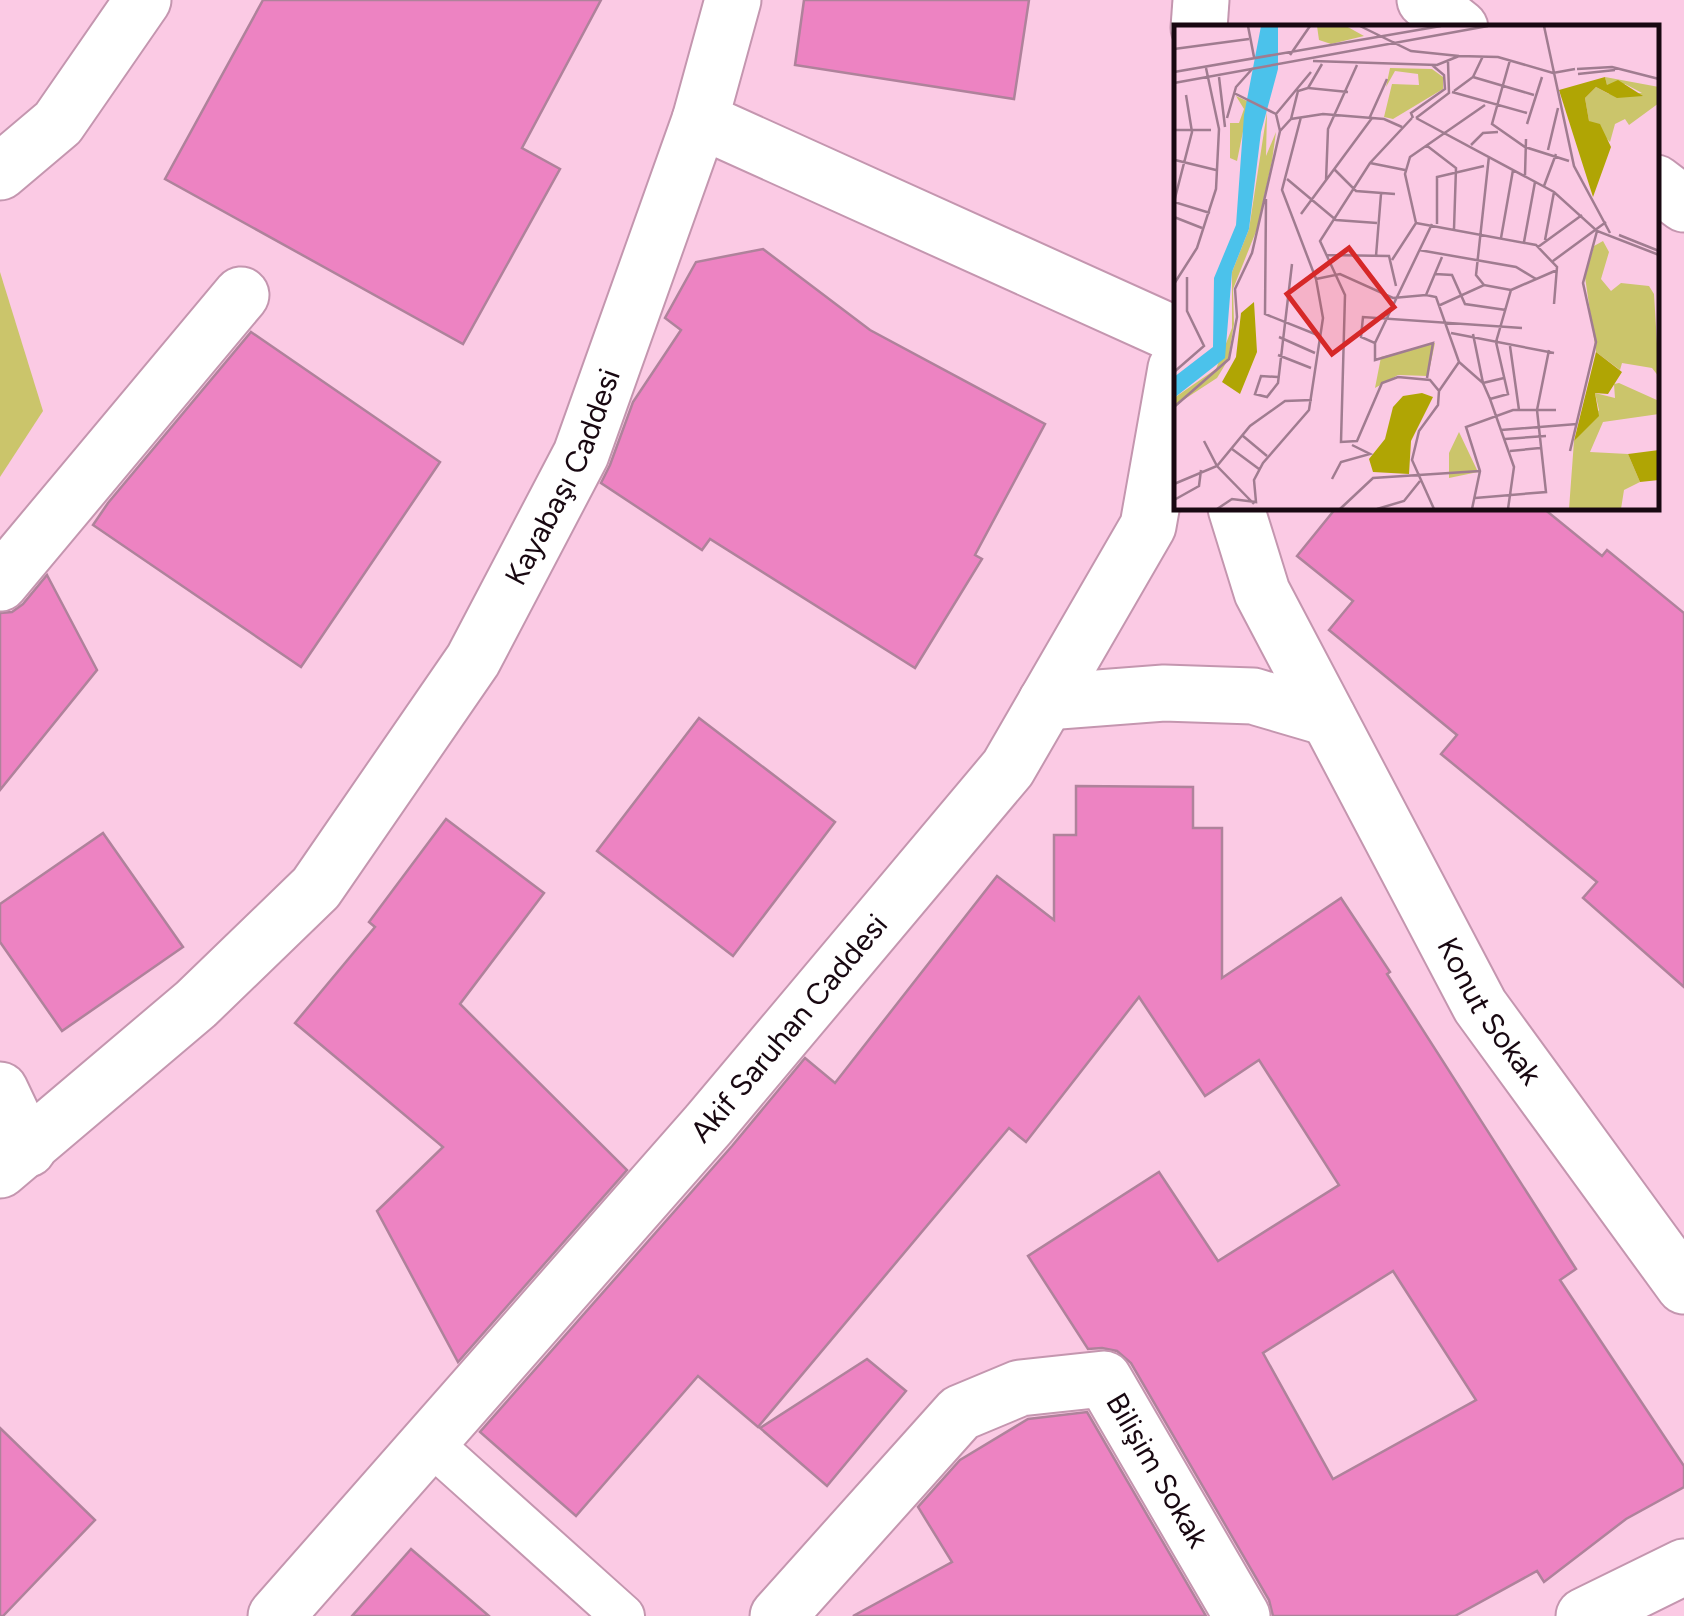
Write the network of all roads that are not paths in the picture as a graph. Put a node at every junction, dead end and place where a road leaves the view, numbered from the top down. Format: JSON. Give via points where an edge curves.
{"nodes":[{"id":1,"x":143,"y":0,"type":"edge"},
{"id":2,"x":733,"y":0,"type":"edge"},
{"id":3,"x":1201,"y":0,"type":"edge"},
{"id":4,"x":1425,"y":0,"type":"edge"},
{"id":5,"x":1199,"y":25,"type":"edge"},
{"id":6,"x":1456,"y":25,"type":"edge"},
{"id":7,"x":700,"y":120,"type":"junction"},
{"id":8,"x":0,"y":172,"type":"edge"},
{"id":9,"x":1659,"y":185,"type":"edge"},
{"id":10,"x":1684,"y":204,"type":"edge"},
{"id":11,"x":241,"y":296,"type":"dead end"},
{"id":12,"x":1174,"y":334,"type":"edge"},
{"id":13,"x":1174,"y":379,"type":"edge"},
{"id":14,"x":1237,"y":510,"type":"edge"},
{"id":15,"x":0,"y":583,"type":"edge"},
{"id":16,"x":1046,"y":702,"type":"junction"},
{"id":17,"x":1328,"y":718,"type":"junction"},
{"id":18,"x":0,"y":1090,"type":"edge"},
{"id":19,"x":14,"y":1159,"type":"edge"},
{"id":20,"x":1684,"y":1286,"type":"edge"},
{"id":21,"x":429,"y":1442,"type":"junction"},
{"id":22,"x":1684,"y":1566,"type":"edge"},
{"id":23,"x":276,"y":1616,"type":"edge"},
{"id":24,"x":623,"y":1616,"type":"edge"},
{"id":25,"x":778,"y":1616,"type":"edge"},
{"id":26,"x":1242,"y":1616,"type":"edge"},
{"id":27,"x":1584,"y":1616,"type":"edge"}],
"edges":[{"from":1,"to":8,"type":"street","via":[[58,122]]},
{"from":2,"to":7,"type":"street","name":"Kayabaşı Caddesi"},
{"from":3,"to":5,"type":"street"},
{"from":4,"to":6,"type":"street"},
{"from":7,"to":12,"type":"street"},
{"from":7,"to":19,"type":"street","name":"Kayabaşı Caddesi","via":[[582,454],[472,660],[316,888],[196,1004]]},
{"from":9,"to":10,"type":"street"},
{"from":11,"to":15,"type":"street"},
{"from":13,"to":16,"type":"street","name":"Akif Saruhan Caddesi","via":[[1148,526]]},
{"from":14,"to":17,"type":"street","name":"Konut Sokak","via":[[1262,592]]},
{"from":16,"to":17,"type":"street","via":[[1164,693],[1254,696]]},
{"from":16,"to":21,"type":"street","name":"Akif Saruhan Caddesi","via":[[1008,768]]},
{"from":17,"to":20,"type":"street","name":"Konut Sokak","via":[[1480,1006]]},
{"from":18,"to":19,"type":"street"},
{"from":21,"to":23,"type":"street","name":"Akif Saruhan Caddesi"},
{"from":21,"to":24,"type":"street"},
{"from":22,"to":27,"type":"street"},
{"from":25,"to":26,"type":"street","name":"Bilişim Sokak","via":[[960,1413],[1020,1388],[1104,1379]]}]}
